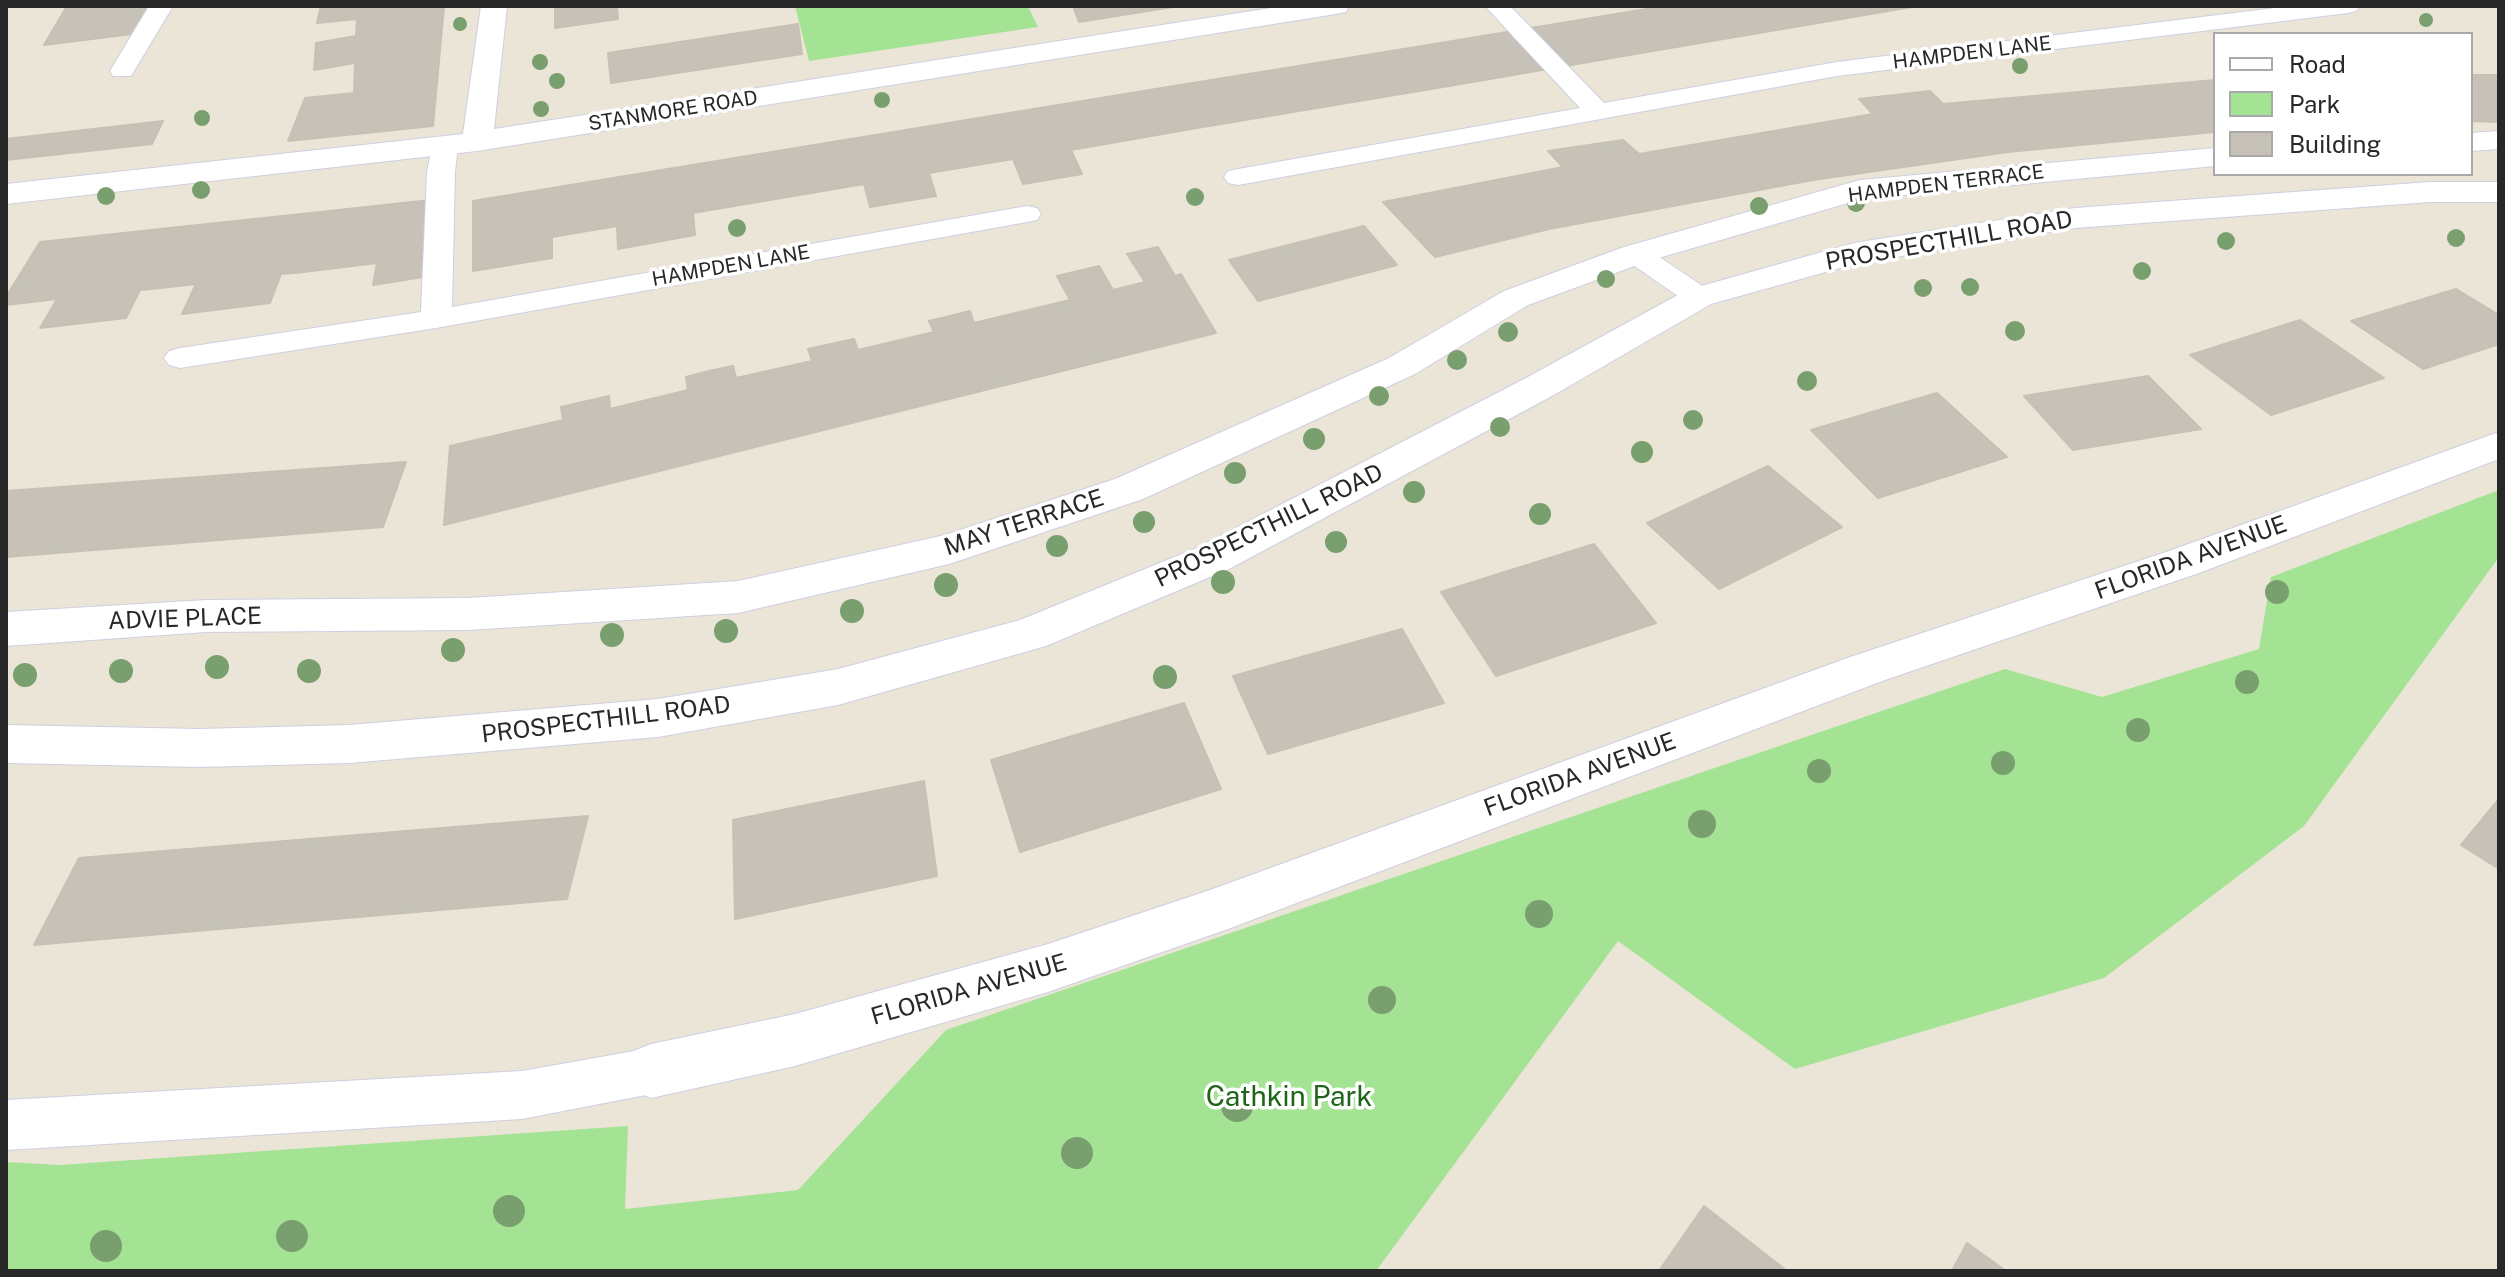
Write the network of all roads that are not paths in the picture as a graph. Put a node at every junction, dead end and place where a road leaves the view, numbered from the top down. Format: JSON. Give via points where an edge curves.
{"nodes":[{"id":1,"x":161,"y":6,"type":"edge"},
{"id":2,"x":494,"y":6,"type":"edge"},
{"id":3,"x":1336,"y":6,"type":"edge"},
{"id":4,"x":1497,"y":6,"type":"edge"},
{"id":5,"x":2348,"y":6,"type":"edge"},
{"id":6,"x":122,"y":71,"type":"dead end"},
{"id":7,"x":1598,"y":112,"type":"junction"},
{"id":8,"x":2499,"y":140,"type":"edge"},
{"id":9,"x":477,"y":142,"type":"junction"},
{"id":10,"x":2473,"y":142,"type":"edge"},
{"id":11,"x":445,"y":146,"type":"junction"},
{"id":12,"x":2213,"y":157,"type":"edge"},
{"id":13,"x":1238,"y":177,"type":"dead end"},
{"id":14,"x":2499,"y":192,"type":"edge"},
{"id":15,"x":6,"y":194,"type":"edge"},
{"id":16,"x":1027,"y":214,"type":"dead end"},
{"id":17,"x":1636,"y":254,"type":"junction"},
{"id":18,"x":1699,"y":297,"type":"junction"},
{"id":19,"x":436,"y":319,"type":"junction"},
{"id":20,"x":180,"y":358,"type":"dead end"},
{"id":21,"x":2499,"y":445,"type":"edge"},
{"id":22,"x":364,"y":615,"type":"joint"},
{"id":23,"x":6,"y":629,"type":"edge"},
{"id":24,"x":6,"y":744,"type":"edge"},
{"id":25,"x":651,"y":1071,"type":"joint"},
{"id":26,"x":6,"y":1125,"type":"edge"}],
"edges":[{"from":1,"to":6,"type":"lane"},
{"from":2,"to":9,"type":"street"},
{"from":3,"to":9,"type":"street","name":"STANMORE ROAD"},
{"from":4,"to":7,"type":"lane"},
{"from":5,"to":7,"type":"lane","name":"HAMPDEN LANE","via":[[1837,69]]},
{"from":7,"to":13,"type":"lane","name":"HAMPDEN LANE"},
{"from":8,"to":10,"type":"street"},
{"from":9,"to":11,"type":"street","name":"STANMORE ROAD"},
{"from":11,"to":15,"type":"street","name":"STANMORE ROAD"},
{"from":11,"to":19,"type":"lane"},
{"from":12,"to":17,"type":"street","name":"HAMPDEN TERRACE","via":[[1860,190]]},
{"from":14,"to":18,"type":"street","name":"PROSPECTHILL ROAD","via":[[2430,192],[2075,218],[1854,253]]},
{"from":16,"to":19,"type":"lane","name":"HAMPDEN LANE"},
{"from":17,"to":18,"type":"lane"},
{"from":17,"to":22,"type":"street","name":"MAY TERRACE","via":[[1516,298],[1402,366],[1129,489],[949,549],[738,597],[469,614]]},
{"from":18,"to":24,"type":"street","name":"PROSPECTHILL ROAD","via":[[1214,558],[1030,634],[838,687],[658,718],[450,737],[200,748]]},
{"from":19,"to":20,"type":"lane","name":"HAMPDEN LANE"},
{"from":21,"to":25,"type":"street","name":"FLORIDA AVENUE","via":[[1048,968],[795,1040]]},
{"from":22,"to":23,"type":"street","name":"ADVIE PLACE","via":[[206,616]]},
{"from":25,"to":26,"type":"lane","via":[[522,1095]]}]}
